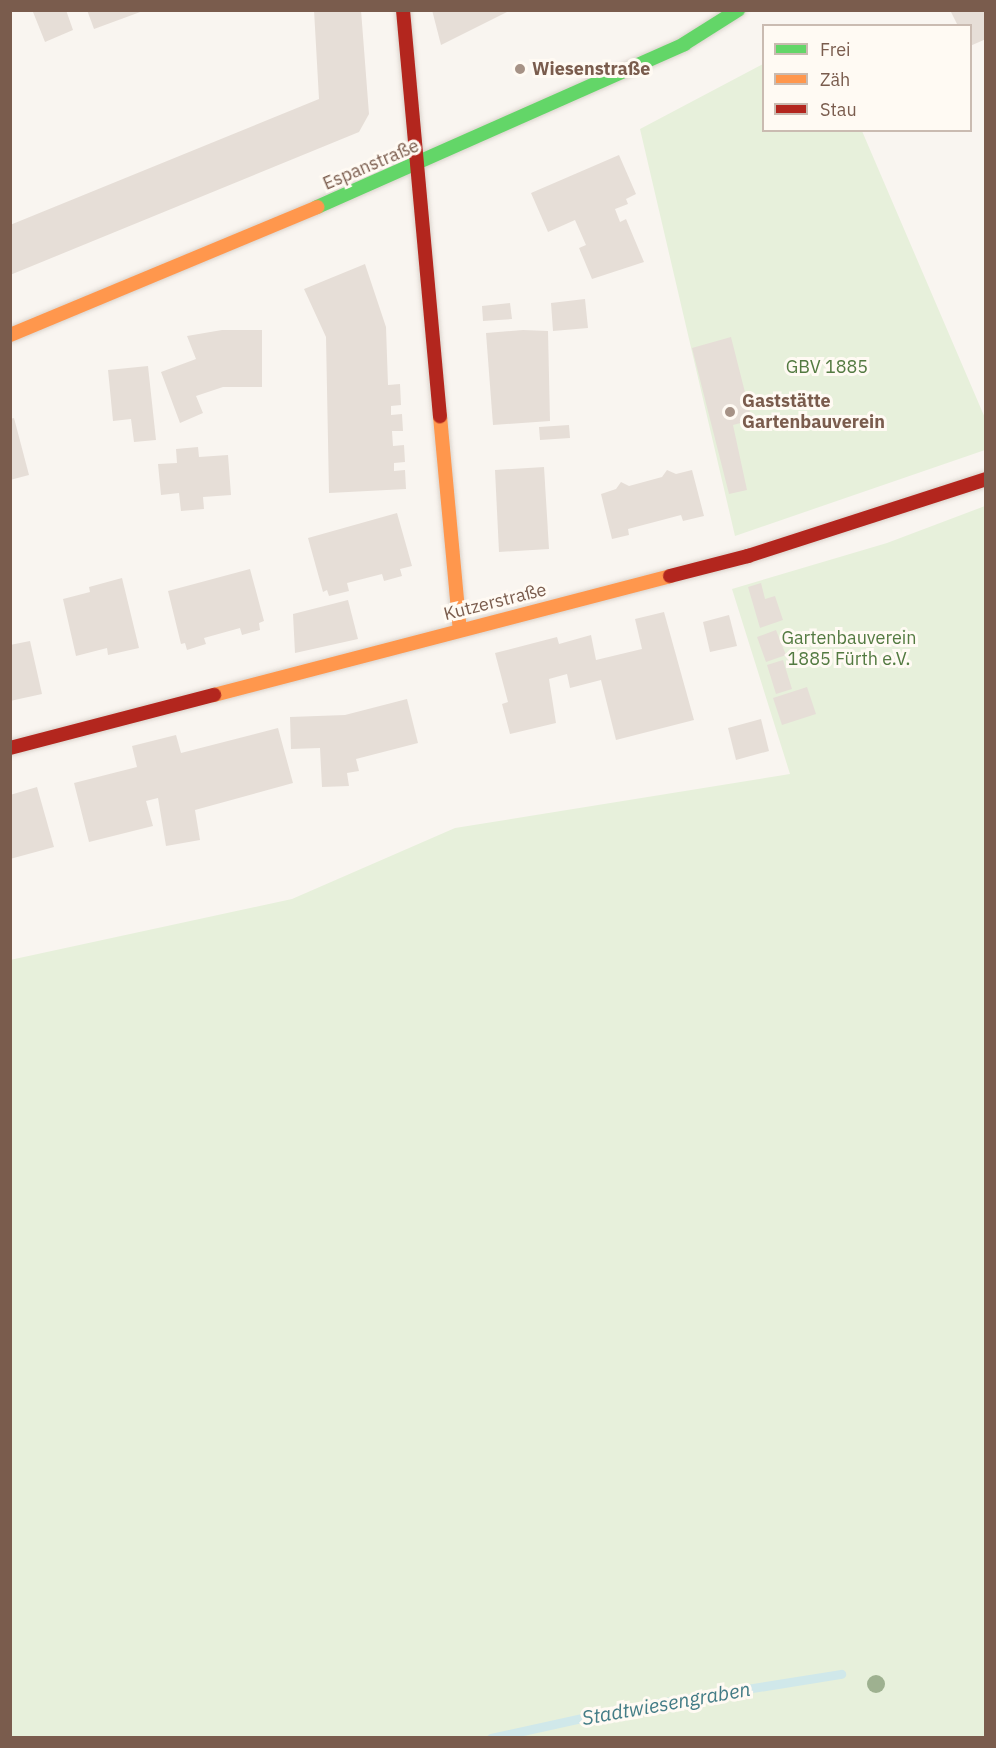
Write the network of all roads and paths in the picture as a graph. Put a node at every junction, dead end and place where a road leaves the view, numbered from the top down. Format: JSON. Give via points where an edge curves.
{"nodes":[{"id":1,"x":403,"y":10,"type":"edge"},
{"id":2,"x":738,"y":10,"type":"edge"},
{"id":3,"x":416,"y":166,"type":"junction"},
{"id":4,"x":10,"y":335,"type":"edge"},
{"id":5,"x":986,"y":479,"type":"edge"},
{"id":6,"x":460,"y":630,"type":"junction"},
{"id":7,"x":10,"y":748,"type":"edge"}],
"edges":[{"from":1,"to":3,"type":"street"},
{"from":2,"to":3,"type":"street","name":"Espanstraße","via":[[684,44]]},
{"from":3,"to":4,"type":"street","name":"Espanstraße"},
{"from":3,"to":6,"type":"street","via":[[424,218],[452,573]]},
{"from":5,"to":6,"type":"street","name":"Kutzerstraße","via":[[748,556]]},
{"from":6,"to":7,"type":"street","name":"Kutzerstraße"}]}
